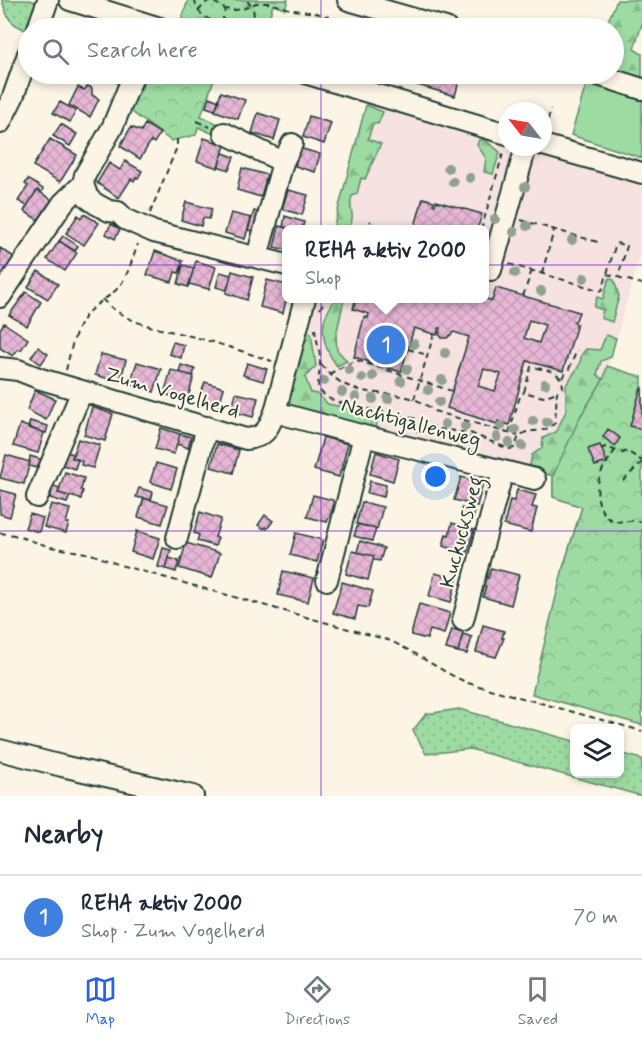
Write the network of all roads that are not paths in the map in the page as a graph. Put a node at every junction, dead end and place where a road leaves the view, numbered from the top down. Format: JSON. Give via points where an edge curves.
{"nodes":[{"id":1,"x":48,"y":0,"type":"edge"},
{"id":2,"x":70,"y":0,"type":"edge"},
{"id":3,"x":348,"y":0,"type":"edge"},
{"id":4,"x":42,"y":18,"type":"edge"},
{"id":5,"x":123,"y":18,"type":"edge"},
{"id":6,"x":411,"y":18,"type":"edge"},
{"id":7,"x":18,"y":72,"type":"edge"},
{"id":8,"x":624,"y":83,"type":"edge"},
{"id":9,"x":130,"y":84,"type":"edge"},
{"id":10,"x":341,"y":84,"type":"edge"},
{"id":11,"x":642,"y":89,"type":"edge"},
{"id":12,"x":6,"y":94,"type":"edge"},
{"id":13,"x":0,"y":123,"type":"edge"},
{"id":14,"x":498,"y":131,"type":"edge"},
{"id":15,"x":224,"y":133,"type":"dead end"},
{"id":16,"x":552,"y":140,"type":"edge"},
{"id":17,"x":292,"y":144,"type":"dead end"},
{"id":18,"x":524,"y":156,"type":"edge"},
{"id":19,"x":283,"y":162,"type":"junction"},
{"id":20,"x":642,"y":172,"type":"edge"},
{"id":21,"x":83,"y":184,"type":"junction"},
{"id":22,"x":257,"y":257,"type":"junction"},
{"id":23,"x":282,"y":264,"type":"edge"},
{"id":24,"x":493,"y":264,"type":"road end"},
{"id":25,"x":0,"y":297,"type":"edge"},
{"id":26,"x":306,"y":303,"type":"edge"},
{"id":27,"x":0,"y":368,"type":"edge"},
{"id":28,"x":82,"y":391,"type":"junction"},
{"id":29,"x":275,"y":412,"type":"junction"},
{"id":30,"x":207,"y":428,"type":"junction"},
{"id":31,"x":364,"y":436,"type":"junction"},
{"id":32,"x":502,"y":471,"type":"junction"},
{"id":33,"x":535,"y":479,"type":"dead end"},
{"id":34,"x":41,"y":494,"type":"dead end"},
{"id":35,"x":180,"y":534,"type":"dead end"},
{"id":36,"x":332,"y":573,"type":"dead end"},
{"id":37,"x":469,"y":611,"type":"dead end"},
{"id":38,"x":0,"y":750,"type":"edge"},
{"id":39,"x":193,"y":796,"type":"edge"}],
"edges":[{"from":1,"to":4,"type":"street"},
{"from":2,"to":5,"type":"street"},
{"from":3,"to":6,"type":"street"},
{"from":7,"to":12,"type":"street"},
{"from":8,"to":11,"type":"street"},
{"from":9,"to":21,"type":"street"},
{"from":10,"to":14,"type":"street"},
{"from":12,"to":13,"type":"street"},
{"from":15,"to":19,"type":"street"},
{"from":16,"to":20,"type":"street"},
{"from":17,"to":19,"type":"street"},
{"from":18,"to":24,"type":"street"},
{"from":19,"to":22,"type":"street"},
{"from":21,"to":22,"type":"street","via":[[88,198],[96,204],[154,232]]},
{"from":21,"to":25,"type":"street","via":[[63,203]]},
{"from":22,"to":23,"type":"street"},
{"from":26,"to":29,"type":"street","name":"Zum Vogelherd","via":[[308,321],[288,366]]},
{"from":27,"to":28,"type":"street","name":"Zum Vogelherd"},
{"from":28,"to":30,"type":"street","name":"Zum Vogelherd"},
{"from":28,"to":34,"type":"street"},
{"from":29,"to":30,"type":"street","name":"Zum Vogelherd","via":[[268,429],[257,438],[246,439]]},
{"from":29,"to":31,"type":"street","name":"Nachtigallenweg"},
{"from":30,"to":35,"type":"street"},
{"from":31,"to":32,"type":"street","name":"Nachtigallenweg"},
{"from":31,"to":36,"type":"street"},
{"from":32,"to":33,"type":"street","name":"Nachtigallenweg"},
{"from":32,"to":37,"type":"street","name":"Kuckucksweg"},
{"from":38,"to":39,"type":"street"}]}
